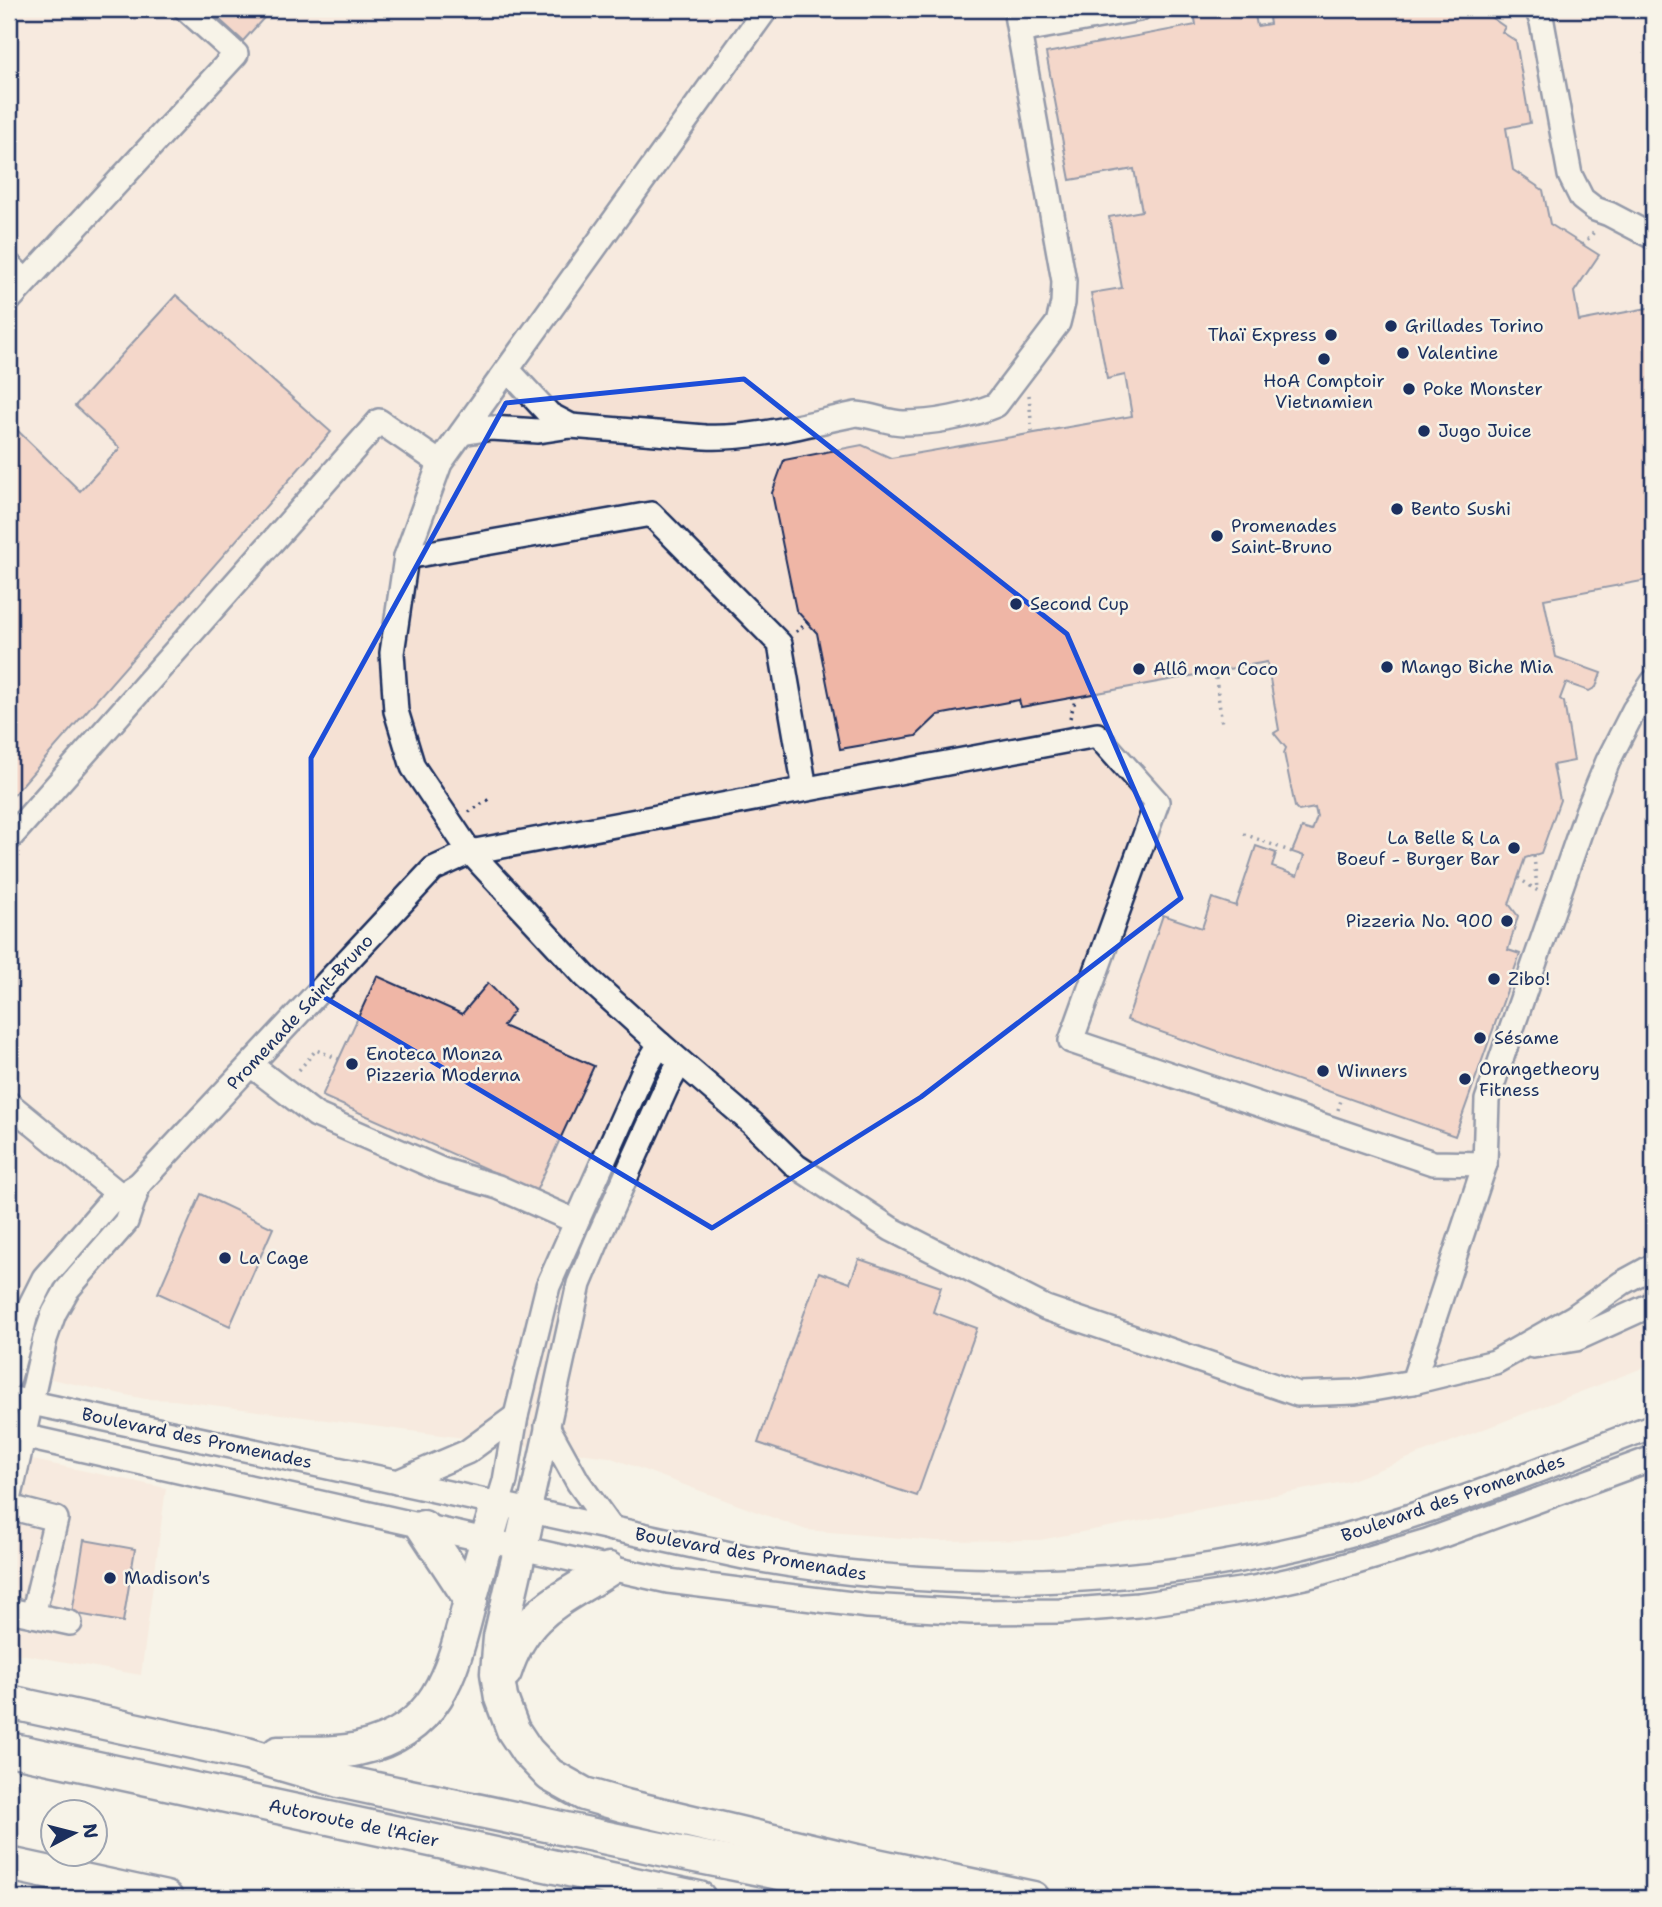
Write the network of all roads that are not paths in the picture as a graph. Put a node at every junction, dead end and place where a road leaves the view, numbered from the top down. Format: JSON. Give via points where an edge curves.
{"nodes":[{"id":1,"x":186,"y":9,"type":"edge"},
{"id":2,"x":766,"y":9,"type":"edge"},
{"id":3,"x":1139,"y":9,"type":"edge"},
{"id":4,"x":1537,"y":9,"type":"edge"},
{"id":5,"x":1017,"y":20,"type":"edge"},
{"id":6,"x":1653,"y":237,"type":"edge"},
{"id":7,"x":9,"y":265,"type":"edge"},
{"id":8,"x":26,"y":281,"type":"junction"},
{"id":9,"x":9,"y":300,"type":"edge"},
{"id":10,"x":508,"y":370,"type":"junction"},
{"id":11,"x":571,"y":426,"type":"junction"},
{"id":12,"x":462,"y":433,"type":"junction"},
{"id":13,"x":440,"y":463,"type":"junction"},
{"id":14,"x":406,"y":557,"type":"junction"},
{"id":15,"x":1653,"y":682,"type":"edge"},
{"id":16,"x":805,"y":789,"type":"junction"},
{"id":17,"x":9,"y":839,"type":"edge"},
{"id":18,"x":470,"y":852,"type":"junction"},
{"id":19,"x":660,"y":1044,"type":"junction"},
{"id":20,"x":680,"y":1062,"type":"junction"},
{"id":21,"x":251,"y":1065,"type":"junction"},
{"id":22,"x":9,"y":1104,"type":"edge"},
{"id":23,"x":1485,"y":1164,"type":"junction"},
{"id":24,"x":131,"y":1195,"type":"junction"},
{"id":25,"x":575,"y":1221,"type":"junction"},
{"id":26,"x":1653,"y":1266,"type":"edge"},
{"id":27,"x":1653,"y":1304,"type":"edge"},
{"id":28,"x":1516,"y":1349,"type":"junction"},
{"id":29,"x":9,"y":1378,"type":"edge"},
{"id":30,"x":1413,"y":1382,"type":"junction"},
{"id":31,"x":9,"y":1398,"type":"edge"},
{"id":32,"x":32,"y":1402,"type":"junction"},
{"id":33,"x":516,"y":1416,"type":"junction"},
{"id":34,"x":547,"y":1426,"type":"junction"},
{"id":35,"x":1653,"y":1426,"type":"edge"},
{"id":36,"x":17,"y":1435,"type":"edge"},
{"id":37,"x":1653,"y":1458,"type":"edge"},
{"id":38,"x":397,"y":1482,"type":"junction"},
{"id":39,"x":9,"y":1500,"type":"edge"},
{"id":40,"x":498,"y":1504,"type":"junction"},
{"id":41,"x":9,"y":1507,"type":"edge"},
{"id":42,"x":529,"y":1511,"type":"junction"},
{"id":43,"x":423,"y":1527,"type":"junction"},
{"id":44,"x":612,"y":1529,"type":"junction"},
{"id":45,"x":486,"y":1541,"type":"junction"},
{"id":46,"x":520,"y":1550,"type":"junction"},
{"id":47,"x":609,"y":1569,"type":"junction"},
{"id":48,"x":471,"y":1600,"type":"junction"},
{"id":49,"x":9,"y":1610,"type":"edge"},
{"id":50,"x":33,"y":1615,"type":"junction"},
{"id":51,"x":70,"y":1623,"type":"dead end"},
{"id":52,"x":500,"y":1698,"type":"junction"},
{"id":53,"x":9,"y":1702,"type":"edge"},
{"id":54,"x":9,"y":1749,"type":"edge"},
{"id":55,"x":247,"y":1754,"type":"junction"},
{"id":56,"x":9,"y":1864,"type":"edge"},
{"id":57,"x":166,"y":1898,"type":"edge"},
{"id":58,"x":699,"y":1898,"type":"edge"},
{"id":59,"x":941,"y":1898,"type":"edge"},
{"id":60,"x":1033,"y":1898,"type":"edge"}],
"edges":[{"from":1,"to":8,"type":"street","via":[[236,54]]},
{"from":2,"to":10,"type":"street"},
{"from":3,"to":5,"type":"street"},
{"from":4,"to":6,"type":"street","via":[[1570,175],[1582,199]]},
{"from":5,"to":11,"type":"street","via":[[1065,281],[1058,323],[996,405],[902,423],[856,414],[724,438]]},
{"from":7,"to":8,"type":"street"},
{"from":8,"to":9,"type":"street"},
{"from":10,"to":11,"type":"street","via":[[550,415]]},
{"from":10,"to":12,"type":"street"},
{"from":11,"to":12,"type":"street"},
{"from":12,"to":13,"type":"street"},
{"from":13,"to":14,"type":"street"},
{"from":13,"to":17,"type":"street","via":[[379,421]]},
{"from":14,"to":16,"type":"street","via":[[651,514],[780,644]]},
{"from":14,"to":18,"type":"street","via":[[392,653],[396,711],[413,766]]},
{"from":15,"to":23,"type":"street","via":[[1634,710],[1587,811],[1487,1100]]},
{"from":16,"to":18,"type":"street","name":"Promenade Saint-Bruno"},
{"from":16,"to":23,"type":"street","name":"Promenade Saint-Bruno","via":[[1097,735],[1157,802],[1071,1041],[1433,1163]]},
{"from":18,"to":19,"type":"street","via":[[584,976]]},
{"from":18,"to":21,"type":"street","name":"Promenade Saint-Bruno","via":[[433,869]]},
{"from":19,"to":20,"type":"street"},
{"from":19,"to":25,"type":"street"},
{"from":20,"to":30,"type":"street","via":[[796,1166],[834,1192],[891,1229],[1034,1303],[1298,1394],[1355,1392]]},
{"from":20,"to":34,"type":"street","via":[[579,1284]]},
{"from":21,"to":24,"type":"street","name":"Promenade Saint-Bruno"},
{"from":21,"to":25,"type":"street","via":[[316,1115]]},
{"from":22,"to":24,"type":"street"},
{"from":23,"to":30,"type":"street"},
{"from":24,"to":29,"type":"street","name":"Promenade Saint-Bruno","via":[[109,1203],[44,1278],[26,1314]]},
{"from":24,"to":32,"type":"street","name":"Promenade Saint-Bruno","via":[[126,1222],[67,1290],[54,1313]]},
{"from":25,"to":33,"type":"street","via":[[545,1297]]},
{"from":26,"to":28,"type":"street"},
{"from":27,"to":28,"type":"street","via":[[1576,1339]]},
{"from":28,"to":30,"type":"street","via":[[1496,1362]]},
{"from":31,"to":32,"type":"street","name":"Boulevard des Promenades"},
{"from":32,"to":36,"type":"street","name":"Promenade Saint-Bruno"},
{"from":32,"to":38,"type":"street","name":"Boulevard des Promenades"},
{"from":33,"to":38,"type":"street","via":[[461,1455]]},
{"from":33,"to":40,"type":"street"},
{"from":34,"to":42,"type":"street"},
{"from":34,"to":44,"type":"street","via":[[578,1482]]},
{"from":35,"to":44,"type":"street","name":"Boulevard des Promenades","via":[[1346,1535],[1228,1562],[1106,1578],[1006,1583],[887,1577],[776,1563]]},
{"from":36,"to":39,"type":"street","name":"Promenade Saint-Bruno"},
{"from":36,"to":43,"type":"street","name":"Boulevard des Promenades"},
{"from":37,"to":47,"type":"street","name":"Boulevard des Promenades","via":[[1361,1562],[1254,1588],[1138,1605],[937,1611],[706,1587]]},
{"from":38,"to":40,"type":"street","name":"Boulevard des Promenades"},
{"from":40,"to":42,"type":"street","name":"Boulevard des Promenades"},
{"from":40,"to":45,"type":"highway"},
{"from":41,"to":50,"type":"street","via":[[56,1519]]},
{"from":42,"to":44,"type":"street","name":"Boulevard des Promenades"},
{"from":42,"to":46,"type":"highway"},
{"from":43,"to":45,"type":"street","name":"Boulevard des Promenades"},
{"from":43,"to":48,"type":"highway"},
{"from":45,"to":46,"type":"street","name":"Boulevard des Promenades"},
{"from":45,"to":48,"type":"highway"},
{"from":46,"to":47,"type":"street","name":"Boulevard des Promenades"},
{"from":46,"to":52,"type":"highway","via":[[498,1649]]},
{"from":47,"to":52,"type":"highway","via":[[555,1601],[528,1627],[509,1662]]},
{"from":48,"to":55,"type":"highway","via":[[448,1678],[426,1710],[407,1727],[382,1742],[346,1751]]},
{"from":49,"to":50,"type":"street"},
{"from":50,"to":51,"type":"street"},
{"from":52,"to":60,"type":"highway","via":[[513,1730],[536,1760],[550,1775],[584,1794],[686,1822]]},
{"from":53,"to":55,"type":"highway"},
{"from":54,"to":58,"type":"highway","name":"Autoroute de l'Acier"},
{"from":55,"to":59,"type":"highway","via":[[339,1780],[631,1843],[849,1888]]},
{"from":56,"to":57,"type":"highway"}]}
